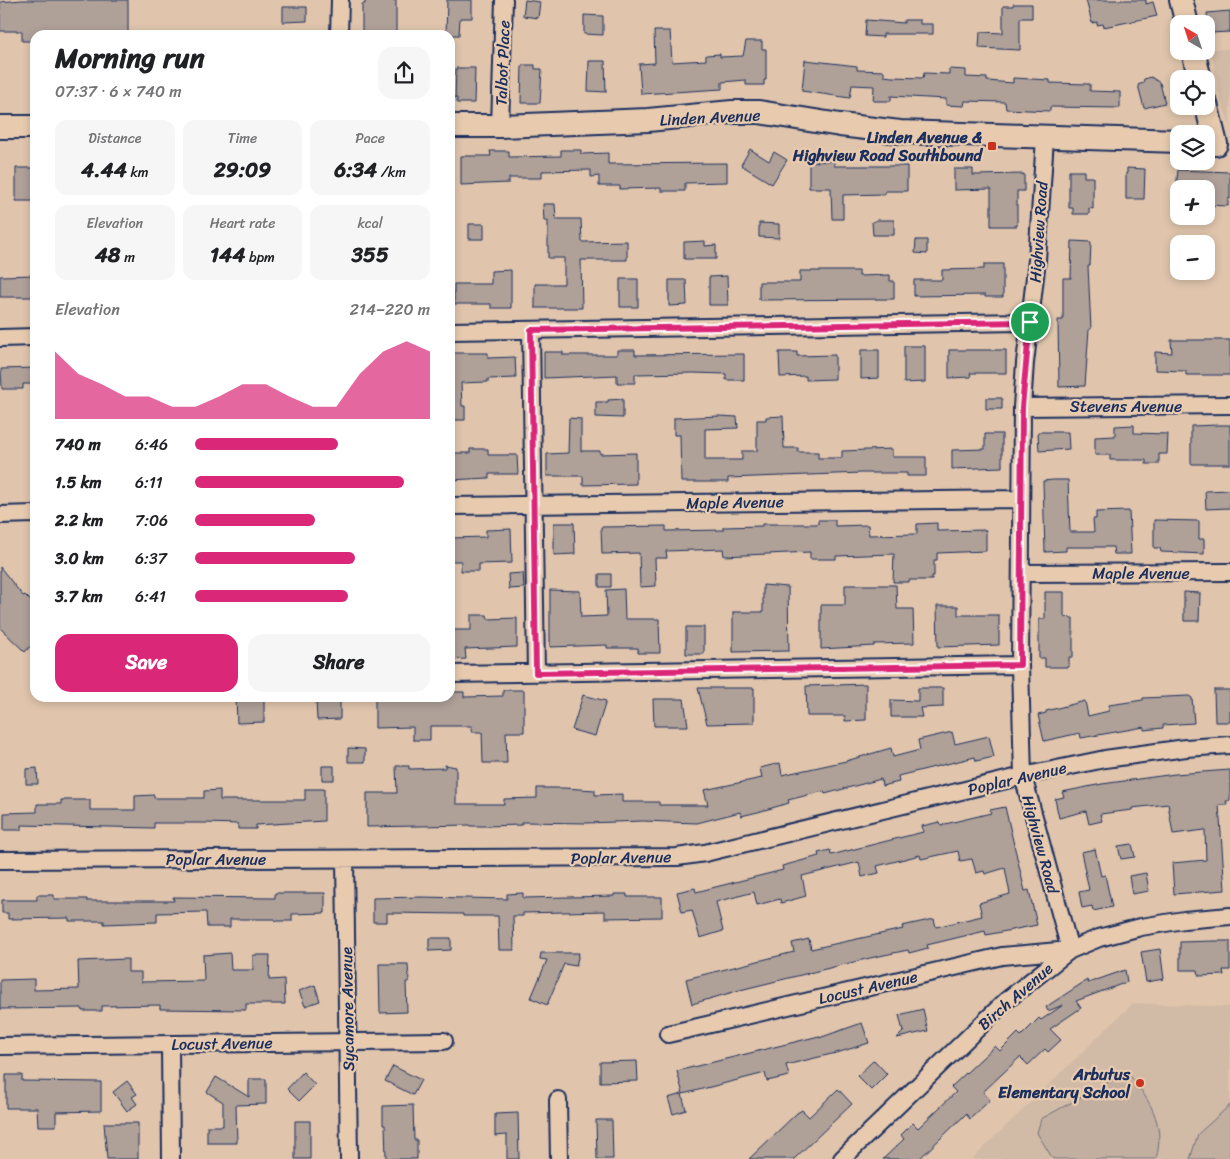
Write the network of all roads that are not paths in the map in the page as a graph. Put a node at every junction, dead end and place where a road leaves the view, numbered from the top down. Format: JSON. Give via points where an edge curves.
{"nodes":[{"id":1,"x":340,"y":0,"type":"edge"},
{"id":2,"x":504,"y":0,"type":"edge"},
{"id":3,"x":1181,"y":0,"type":"edge"},
{"id":4,"x":1185,"y":15,"type":"edge"},
{"id":5,"x":339,"y":30,"type":"edge"},
{"id":6,"x":1209,"y":115,"type":"edge"},
{"id":7,"x":455,"y":126,"type":"edge"},
{"id":8,"x":500,"y":126,"type":"junction"},
{"id":9,"x":0,"y":127,"type":"edge"},
{"id":10,"x":30,"y":127,"type":"edge"},
{"id":11,"x":1045,"y":138,"type":"junction"},
{"id":12,"x":1170,"y":141,"type":"edge"},
{"id":13,"x":1217,"y":143,"type":"edge"},
{"id":14,"x":1030,"y":322,"type":"junction"},
{"id":15,"x":531,"y":330,"type":"junction"},
{"id":16,"x":455,"y":331,"type":"edge"},
{"id":17,"x":30,"y":337,"type":"edge"},
{"id":18,"x":0,"y":338,"type":"edge"},
{"id":19,"x":1230,"y":405,"type":"edge"},
{"id":20,"x":1022,"y":407,"type":"junction"},
{"id":21,"x":1020,"y":499,"type":"junction"},
{"id":22,"x":534,"y":504,"type":"junction"},
{"id":23,"x":455,"y":506,"type":"edge"},
{"id":24,"x":30,"y":514,"type":"edge"},
{"id":25,"x":0,"y":515,"type":"edge"},
{"id":26,"x":1230,"y":572,"type":"edge"},
{"id":27,"x":1021,"y":574,"type":"junction"},
{"id":28,"x":1020,"y":665,"type":"junction"},
{"id":29,"x":536,"y":673,"type":"junction"},
{"id":30,"x":455,"y":674,"type":"edge"},
{"id":31,"x":1230,"y":745,"type":"edge"},
{"id":32,"x":1023,"y":776,"type":"junction"},
{"id":33,"x":345,"y":859,"type":"junction"},
{"id":34,"x":0,"y":860,"type":"edge"},
{"id":35,"x":1230,"y":916,"type":"edge"},
{"id":36,"x":1070,"y":950,"type":"junction"},
{"id":37,"x":668,"y":1034,"type":"dead end"},
{"id":38,"x":444,"y":1041,"type":"dead end"},
{"id":39,"x":348,"y":1042,"type":"junction"},
{"id":40,"x":170,"y":1044,"type":"junction"},
{"id":41,"x":0,"y":1046,"type":"edge"},
{"id":42,"x":558,"y":1100,"type":"dead end"},
{"id":43,"x":170,"y":1159,"type":"edge"},
{"id":44,"x":349,"y":1159,"type":"edge"},
{"id":45,"x":559,"y":1159,"type":"edge"},
{"id":46,"x":842,"y":1159,"type":"edge"}],
"edges":[{"from":1,"to":5,"type":"street"},
{"from":2,"to":8,"type":"street","name":"Talbot Place"},
{"from":3,"to":4,"type":"street"},
{"from":6,"to":13,"type":"street"},
{"from":7,"to":8,"type":"street","name":"Linden Avenue"},
{"from":8,"to":11,"type":"street","name":"Linden Avenue","via":[[759,112],[900,132]]},
{"from":9,"to":10,"type":"street"},
{"from":11,"to":12,"type":"street","name":"Linden Avenue"},
{"from":11,"to":14,"type":"street","name":"Highview Road"},
{"from":14,"to":15,"type":"street"},
{"from":14,"to":20,"type":"street","name":"Highview Road"},
{"from":15,"to":16,"type":"street"},
{"from":15,"to":22,"type":"street"},
{"from":17,"to":18,"type":"street"},
{"from":19,"to":20,"type":"street","name":"Stevens Avenue"},
{"from":20,"to":21,"type":"street","name":"Highview Road"},
{"from":21,"to":22,"type":"street","name":"Maple Avenue"},
{"from":21,"to":27,"type":"street","name":"Highview Road"},
{"from":22,"to":23,"type":"street","name":"Maple Avenue"},
{"from":22,"to":29,"type":"street"},
{"from":24,"to":25,"type":"street"},
{"from":26,"to":27,"type":"street","name":"Maple Avenue"},
{"from":27,"to":28,"type":"street","name":"Highview Road"},
{"from":28,"to":29,"type":"street"},
{"from":28,"to":32,"type":"street","name":"Highview Road"},
{"from":29,"to":30,"type":"street"},
{"from":31,"to":32,"type":"street","name":"Poplar Avenue","via":[[1105,759]]},
{"from":32,"to":33,"type":"street","name":"Poplar Avenue","via":[[705,853],[678,856]]},
{"from":32,"to":36,"type":"street","name":"Highview Road"},
{"from":33,"to":34,"type":"street","name":"Poplar Avenue"},
{"from":33,"to":39,"type":"street","name":"Sycamore Avenue"},
{"from":35,"to":36,"type":"street","name":"Birch Avenue","via":[[1141,927],[1098,938]]},
{"from":36,"to":37,"type":"street","name":"Locust Avenue","via":[[1002,956]]},
{"from":36,"to":46,"type":"street","name":"Birch Avenue","via":[[1008,1000]]},
{"from":38,"to":39,"type":"street","name":"Locust Avenue"},
{"from":39,"to":40,"type":"street","name":"Locust Avenue"},
{"from":39,"to":44,"type":"street","name":"Sycamore Avenue"},
{"from":40,"to":41,"type":"street","name":"Locust Avenue"},
{"from":40,"to":43,"type":"street"},
{"from":42,"to":45,"type":"street"}]}
